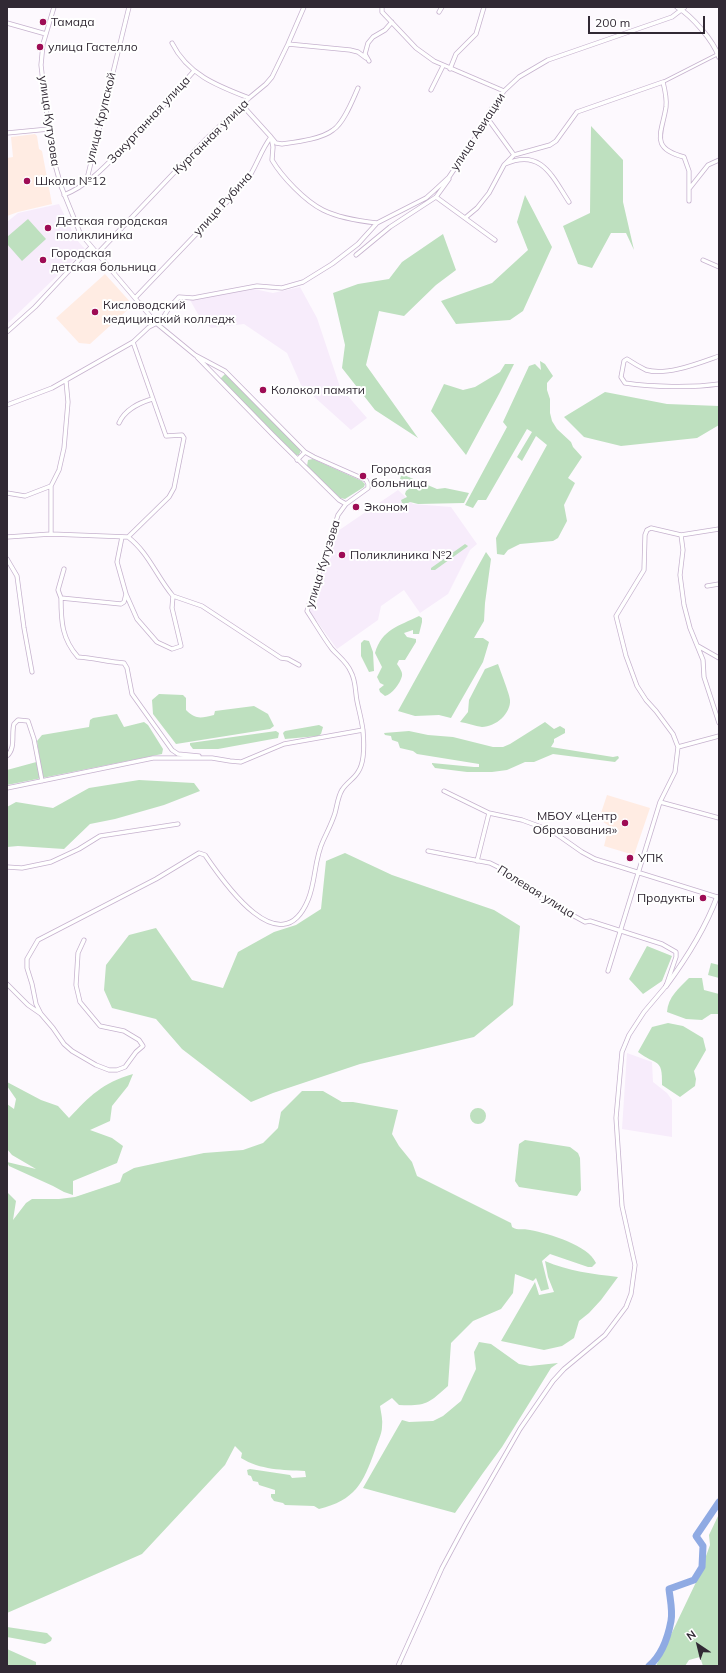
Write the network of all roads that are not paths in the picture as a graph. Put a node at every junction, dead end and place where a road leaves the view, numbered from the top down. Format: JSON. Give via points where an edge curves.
{"nodes":[{"id":1,"x":54,"y":7,"type":"edge"},
{"id":2,"x":129,"y":7,"type":"edge"},
{"id":3,"x":304,"y":7,"type":"edge"},
{"id":4,"x":382,"y":7,"type":"edge"},
{"id":5,"x":442,"y":7,"type":"edge"},
{"id":6,"x":484,"y":7,"type":"edge"},
{"id":7,"x":677,"y":7,"type":"edge"},
{"id":8,"x":683,"y":8,"type":"edge"},
{"id":9,"x":439,"y":12,"type":"dead end"},
{"id":10,"x":392,"y":22,"type":"junction"},
{"id":11,"x":7,"y":23,"type":"edge"},
{"id":12,"x":46,"y":34,"type":"junction"},
{"id":13,"x":172,"y":43,"type":"dead end"},
{"id":14,"x":288,"y":44,"type":"junction"},
{"id":15,"x":718,"y":56,"type":"edge"},
{"id":16,"x":443,"y":66,"type":"junction"},
{"id":17,"x":450,"y":69,"type":"junction"},
{"id":18,"x":194,"y":71,"type":"junction"},
{"id":19,"x":663,"y":82,"type":"junction"},
{"id":20,"x":358,"y":88,"type":"dead end"},
{"id":21,"x":431,"y":90,"type":"dead end"},
{"id":22,"x":504,"y":91,"type":"junction"},
{"id":23,"x":249,"y":98,"type":"junction"},
{"id":24,"x":242,"y":105,"type":"junction"},
{"id":25,"x":488,"y":119,"type":"junction"},
{"id":26,"x":49,"y":129,"type":"junction"},
{"id":27,"x":7,"y":133,"type":"edge"},
{"id":28,"x":271,"y":137,"type":"junction"},
{"id":29,"x":514,"y":155,"type":"junction"},
{"id":30,"x":719,"y":160,"type":"edge"},
{"id":31,"x":504,"y":165,"type":"junction"},
{"id":32,"x":450,"y":177,"type":"junction"},
{"id":33,"x":86,"y":183,"type":"junction"},
{"id":34,"x":689,"y":189,"type":"junction"},
{"id":35,"x":64,"y":195,"type":"junction"},
{"id":36,"x":436,"y":197,"type":"junction"},
{"id":37,"x":689,"y":201,"type":"dead end"},
{"id":38,"x":569,"y":202,"type":"dead end"},
{"id":39,"x":465,"y":218,"type":"junction"},
{"id":40,"x":377,"y":223,"type":"junction"},
{"id":41,"x":496,"y":240,"type":"dead end"},
{"id":42,"x":91,"y":247,"type":"junction"},
{"id":43,"x":97,"y":254,"type":"junction"},
{"id":44,"x":356,"y":254,"type":"dead end"},
{"id":45,"x":703,"y":260,"type":"dead end"},
{"id":46,"x":719,"y":268,"type":"edge"},
{"id":47,"x":135,"y":298,"type":"junction"},
{"id":48,"x":156,"y":323,"type":"junction"},
{"id":49,"x":7,"y":332,"type":"edge"},
{"id":50,"x":133,"y":342,"type":"junction"},
{"id":51,"x":195,"y":354,"type":"junction"},
{"id":52,"x":719,"y":356,"type":"edge"},
{"id":53,"x":66,"y":381,"type":"junction"},
{"id":54,"x":719,"y":384,"type":"edge"},
{"id":55,"x":152,"y":399,"type":"junction"},
{"id":56,"x":7,"y":405,"type":"edge"},
{"id":57,"x":119,"y":423,"type":"dead end"},
{"id":58,"x":305,"y":452,"type":"junction"},
{"id":59,"x":297,"y":460,"type":"junction"},
{"id":60,"x":51,"y":486,"type":"junction"},
{"id":61,"x":7,"y":493,"type":"edge"},
{"id":62,"x":346,"y":504,"type":"junction"},
{"id":63,"x":719,"y":529,"type":"edge"},
{"id":64,"x":51,"y":534,"type":"junction"},
{"id":65,"x":680,"y":535,"type":"junction"},
{"id":66,"x":7,"y":537,"type":"edge"},
{"id":67,"x":122,"y":537,"type":"junction"},
{"id":68,"x":128,"y":537,"type":"junction"},
{"id":69,"x":7,"y":558,"type":"edge"},
{"id":70,"x":64,"y":569,"type":"dead end"},
{"id":71,"x":719,"y":584,"type":"edge"},
{"id":72,"x":707,"y":586,"type":"dead end"},
{"id":73,"x":126,"y":594,"type":"junction"},
{"id":74,"x":173,"y":596,"type":"junction"},
{"id":75,"x":61,"y":598,"type":"junction"},
{"id":76,"x":698,"y":646,"type":"junction"},
{"id":77,"x":719,"y":658,"type":"edge"},
{"id":78,"x":299,"y":665,"type":"dead end"},
{"id":79,"x":32,"y":672,"type":"dead end"},
{"id":80,"x":719,"y":724,"type":"edge"},
{"id":81,"x":363,"y":730,"type":"junction"},
{"id":82,"x":719,"y":736,"type":"edge"},
{"id":83,"x":678,"y":747,"type":"junction"},
{"id":84,"x":7,"y":756,"type":"edge"},
{"id":85,"x":212,"y":758,"type":"junction"},
{"id":86,"x":42,"y":781,"type":"junction"},
{"id":87,"x":7,"y":788,"type":"edge"},
{"id":88,"x":444,"y":791,"type":"dead end"},
{"id":89,"x":660,"y":802,"type":"junction"},
{"id":90,"x":489,"y":813,"type":"junction"},
{"id":91,"x":719,"y":818,"type":"edge"},
{"id":92,"x":178,"y":824,"type":"dead end"},
{"id":93,"x":428,"y":851,"type":"dead end"},
{"id":94,"x":477,"y":861,"type":"junction"},
{"id":95,"x":7,"y":867,"type":"edge"},
{"id":96,"x":639,"y":872,"type":"junction"},
{"id":97,"x":718,"y":897,"type":"edge"},
{"id":98,"x":621,"y":931,"type":"junction"},
{"id":99,"x":84,"y":940,"type":"dead end"},
{"id":100,"x":608,"y":970,"type":"dead end"},
{"id":101,"x":7,"y":984,"type":"edge"},
{"id":102,"x":666,"y":986,"type":"junction"},
{"id":103,"x":41,"y":1014,"type":"junction"},
{"id":104,"x":398,"y":1666,"type":"edge"}],
"edges":[{"from":1,"to":12,"type":"street","name":"улица Кутузова"},
{"from":2,"to":33,"type":"street","name":"улица Крупской"},
{"from":3,"to":14,"type":"street","name":"Курганная улица"},
{"from":4,"to":10,"type":"street","via":[[382,12]]},
{"from":5,"to":9,"type":"street"},
{"from":6,"to":17,"type":"street","via":[[476,34],[456,54]]},
{"from":7,"to":8,"type":"street"},
{"from":8,"to":15,"type":"street"},
{"from":8,"to":22,"type":"street","name":"улица Авиации","via":[[672,17],[548,60],[519,77]]},
{"from":10,"to":14,"type":"street","via":[[368,43],[365,49],[368,59],[350,50]]},
{"from":10,"to":16,"type":"street","via":[[420,52]]},
{"from":11,"to":12,"type":"street"},
{"from":12,"to":26,"type":"street","name":"улица Кутузова","via":[[41,65]]},
{"from":13,"to":18,"type":"street","via":[[176,52]]},
{"from":14,"to":23,"type":"street","name":"Курганная улица","via":[[272,77]]},
{"from":15,"to":19,"type":"street"},
{"from":16,"to":17,"type":"street"},
{"from":16,"to":21,"type":"street"},
{"from":17,"to":22,"type":"street"},
{"from":18,"to":23,"type":"street","via":[[215,85]]},
{"from":18,"to":33,"type":"street","name":"Закурганная улица","via":[[139,133]]},
{"from":19,"to":29,"type":"street","via":[[577,112],[556,141]]},
{"from":19,"to":34,"type":"street","via":[[666,107],[660,138],[668,151],[684,157],[689,171]]},
{"from":20,"to":28,"type":"street","via":[[349,109],[334,130],[320,136],[282,144],[276,143]]},
{"from":22,"to":25,"type":"street","name":"улица Авиации","via":[[489,112]]},
{"from":23,"to":24,"type":"street","name":"Курганная улица"},
{"from":24,"to":28,"type":"street"},
{"from":24,"to":43,"type":"street","name":"Курганная улица","via":[[206,139]]},
{"from":25,"to":29,"type":"street"},
{"from":25,"to":32,"type":"street","name":"улица Авиации"},
{"from":26,"to":27,"type":"street"},
{"from":26,"to":35,"type":"street","name":"улица Кутузова","via":[[51,150]]},
{"from":28,"to":40,"type":"street","via":[[272,160],[296,189],[328,212]]},
{"from":28,"to":47,"type":"street","name":"улица Рубина","via":[[245,183]]},
{"from":29,"to":31,"type":"street"},
{"from":30,"to":34,"type":"street","via":[[708,165]]},
{"from":31,"to":38,"type":"street","via":[[527,158],[542,165]]},
{"from":31,"to":39,"type":"street","via":[[489,193]]},
{"from":32,"to":36,"type":"street","name":"улица Авиации"},
{"from":32,"to":40,"type":"street","name":"улица Авиации","via":[[426,198]]},
{"from":33,"to":35,"type":"street","name":"Закурганная улица"},
{"from":34,"to":37,"type":"street"},
{"from":35,"to":42,"type":"street","name":"улица Кутузова","via":[[80,233]]},
{"from":36,"to":39,"type":"street"},
{"from":36,"to":44,"type":"street","name":"улица Авиации","via":[[390,227]]},
{"from":39,"to":41,"type":"street"},
{"from":40,"to":48,"type":"street","name":"улица Авиации","via":[[358,244],[303,282],[282,288],[256,286],[193,298],[179,298]]},
{"from":42,"to":43,"type":"street","name":"улица Кутузова"},
{"from":42,"to":49,"type":"street","via":[[35,307]]},
{"from":43,"to":47,"type":"street","name":"улица Кутузова"},
{"from":45,"to":46,"type":"street"},
{"from":47,"to":48,"type":"street","name":"улица Кутузова"},
{"from":48,"to":50,"type":"street","name":"улица Авиации"},
{"from":48,"to":51,"type":"street","name":"улица Кутузова"},
{"from":50,"to":53,"type":"street","name":"улица Авиации"},
{"from":50,"to":55,"type":"street"},
{"from":51,"to":58,"type":"street","name":"улица Кутузова","via":[[225,371]]},
{"from":51,"to":59,"type":"street","name":"улица Кутузова"},
{"from":52,"to":54,"type":"street","via":[[683,368],[651,371],[627,359],[622,364],[621,377],[625,383],[639,385]]},
{"from":53,"to":56,"type":"street","name":"улица Авиации","via":[[40,394]]},
{"from":53,"to":60,"type":"street","via":[[68,402],[64,448],[59,470]]},
{"from":55,"to":57,"type":"street","via":[[133,407],[121,417]]},
{"from":55,"to":68,"type":"street","via":[[166,436],[182,435],[183,447],[174,488],[169,497]]},
{"from":58,"to":59,"type":"street"},
{"from":58,"to":62,"type":"street","name":"улица Кутузова","via":[[366,480],[368,488]]},
{"from":59,"to":62,"type":"street","name":"улица Кутузова"},
{"from":60,"to":61,"type":"street","via":[[25,496]]},
{"from":60,"to":64,"type":"street"},
{"from":62,"to":81,"type":"street","name":"улица Кутузова","via":[[333,526],[307,611],[332,649],[351,671]]},
{"from":63,"to":65,"type":"street"},
{"from":64,"to":66,"type":"street"},
{"from":64,"to":67,"type":"street"},
{"from":65,"to":76,"type":"street","via":[[683,550],[680,575],[684,605]]},
{"from":65,"to":83,"type":"street","via":[[651,528],[647,530],[644,570],[616,616],[637,686],[673,734]]},
{"from":67,"to":68,"type":"street"},
{"from":67,"to":73,"type":"street","via":[[116,562]]},
{"from":68,"to":74,"type":"street","via":[[152,564]]},
{"from":69,"to":79,"type":"street","via":[[18,576]]},
{"from":70,"to":75,"type":"street","via":[[58,590]]},
{"from":71,"to":72,"type":"street"},
{"from":73,"to":74,"type":"street","via":[[137,619],[149,634],[157,642],[172,649],[181,646],[172,608]]},
{"from":73,"to":75,"type":"street","via":[[121,604]]},
{"from":74,"to":78,"type":"street","via":[[202,606],[276,655]]},
{"from":75,"to":85,"type":"street","via":[[64,636],[78,657],[124,663],[132,694],[172,750],[178,754]]},
{"from":76,"to":77,"type":"street"},
{"from":76,"to":80,"type":"street","via":[[704,677]]},
{"from":81,"to":85,"type":"street","via":[[284,744],[241,762]]},
{"from":81,"to":103,"type":"street","via":[[363,753],[359,772],[341,790],[334,815],[319,850],[308,899],[303,910],[295,918],[278,926],[269,923],[233,892],[205,855],[199,853],[156,879],[38,940],[27,960],[27,968]]},
{"from":82,"to":83,"type":"street"},
{"from":83,"to":89,"type":"street","via":[[675,772]]},
{"from":84,"to":86,"type":"street","via":[[14,743],[14,724],[18,720],[28,721]]},
{"from":85,"to":86,"type":"street","via":[[153,758]]},
{"from":86,"to":87,"type":"street"},
{"from":88,"to":90,"type":"street"},
{"from":89,"to":91,"type":"street"},
{"from":89,"to":96,"type":"street"},
{"from":90,"to":94,"type":"street"},
{"from":90,"to":96,"type":"street","via":[[541,826],[582,852]]},
{"from":92,"to":95,"type":"street","via":[[100,836],[79,850],[51,862],[22,868]]},
{"from":93,"to":94,"type":"street","name":"Полевая улица"},
{"from":94,"to":98,"type":"street","name":"Полевая улица","via":[[498,867],[534,894],[585,922],[590,921]]},
{"from":96,"to":97,"type":"street"},
{"from":96,"to":98,"type":"street"},
{"from":97,"to":102,"type":"street","via":[[709,918]]},
{"from":98,"to":100,"type":"street"},
{"from":98,"to":102,"type":"street","name":"Полевая улица","via":[[662,944],[676,952]]},
{"from":99,"to":103,"type":"street","via":[[78,953],[76,985],[80,1002],[100,1026],[124,1031],[143,1046],[126,1067],[109,1070],[96,1066],[64,1044]]},
{"from":101,"to":103,"type":"street"},
{"from":102,"to":104,"type":"street","via":[[644,1012],[622,1052],[616,1118],[622,1203],[635,1265],[631,1294],[626,1307],[605,1335],[553,1381],[520,1429],[442,1568]]}]}
